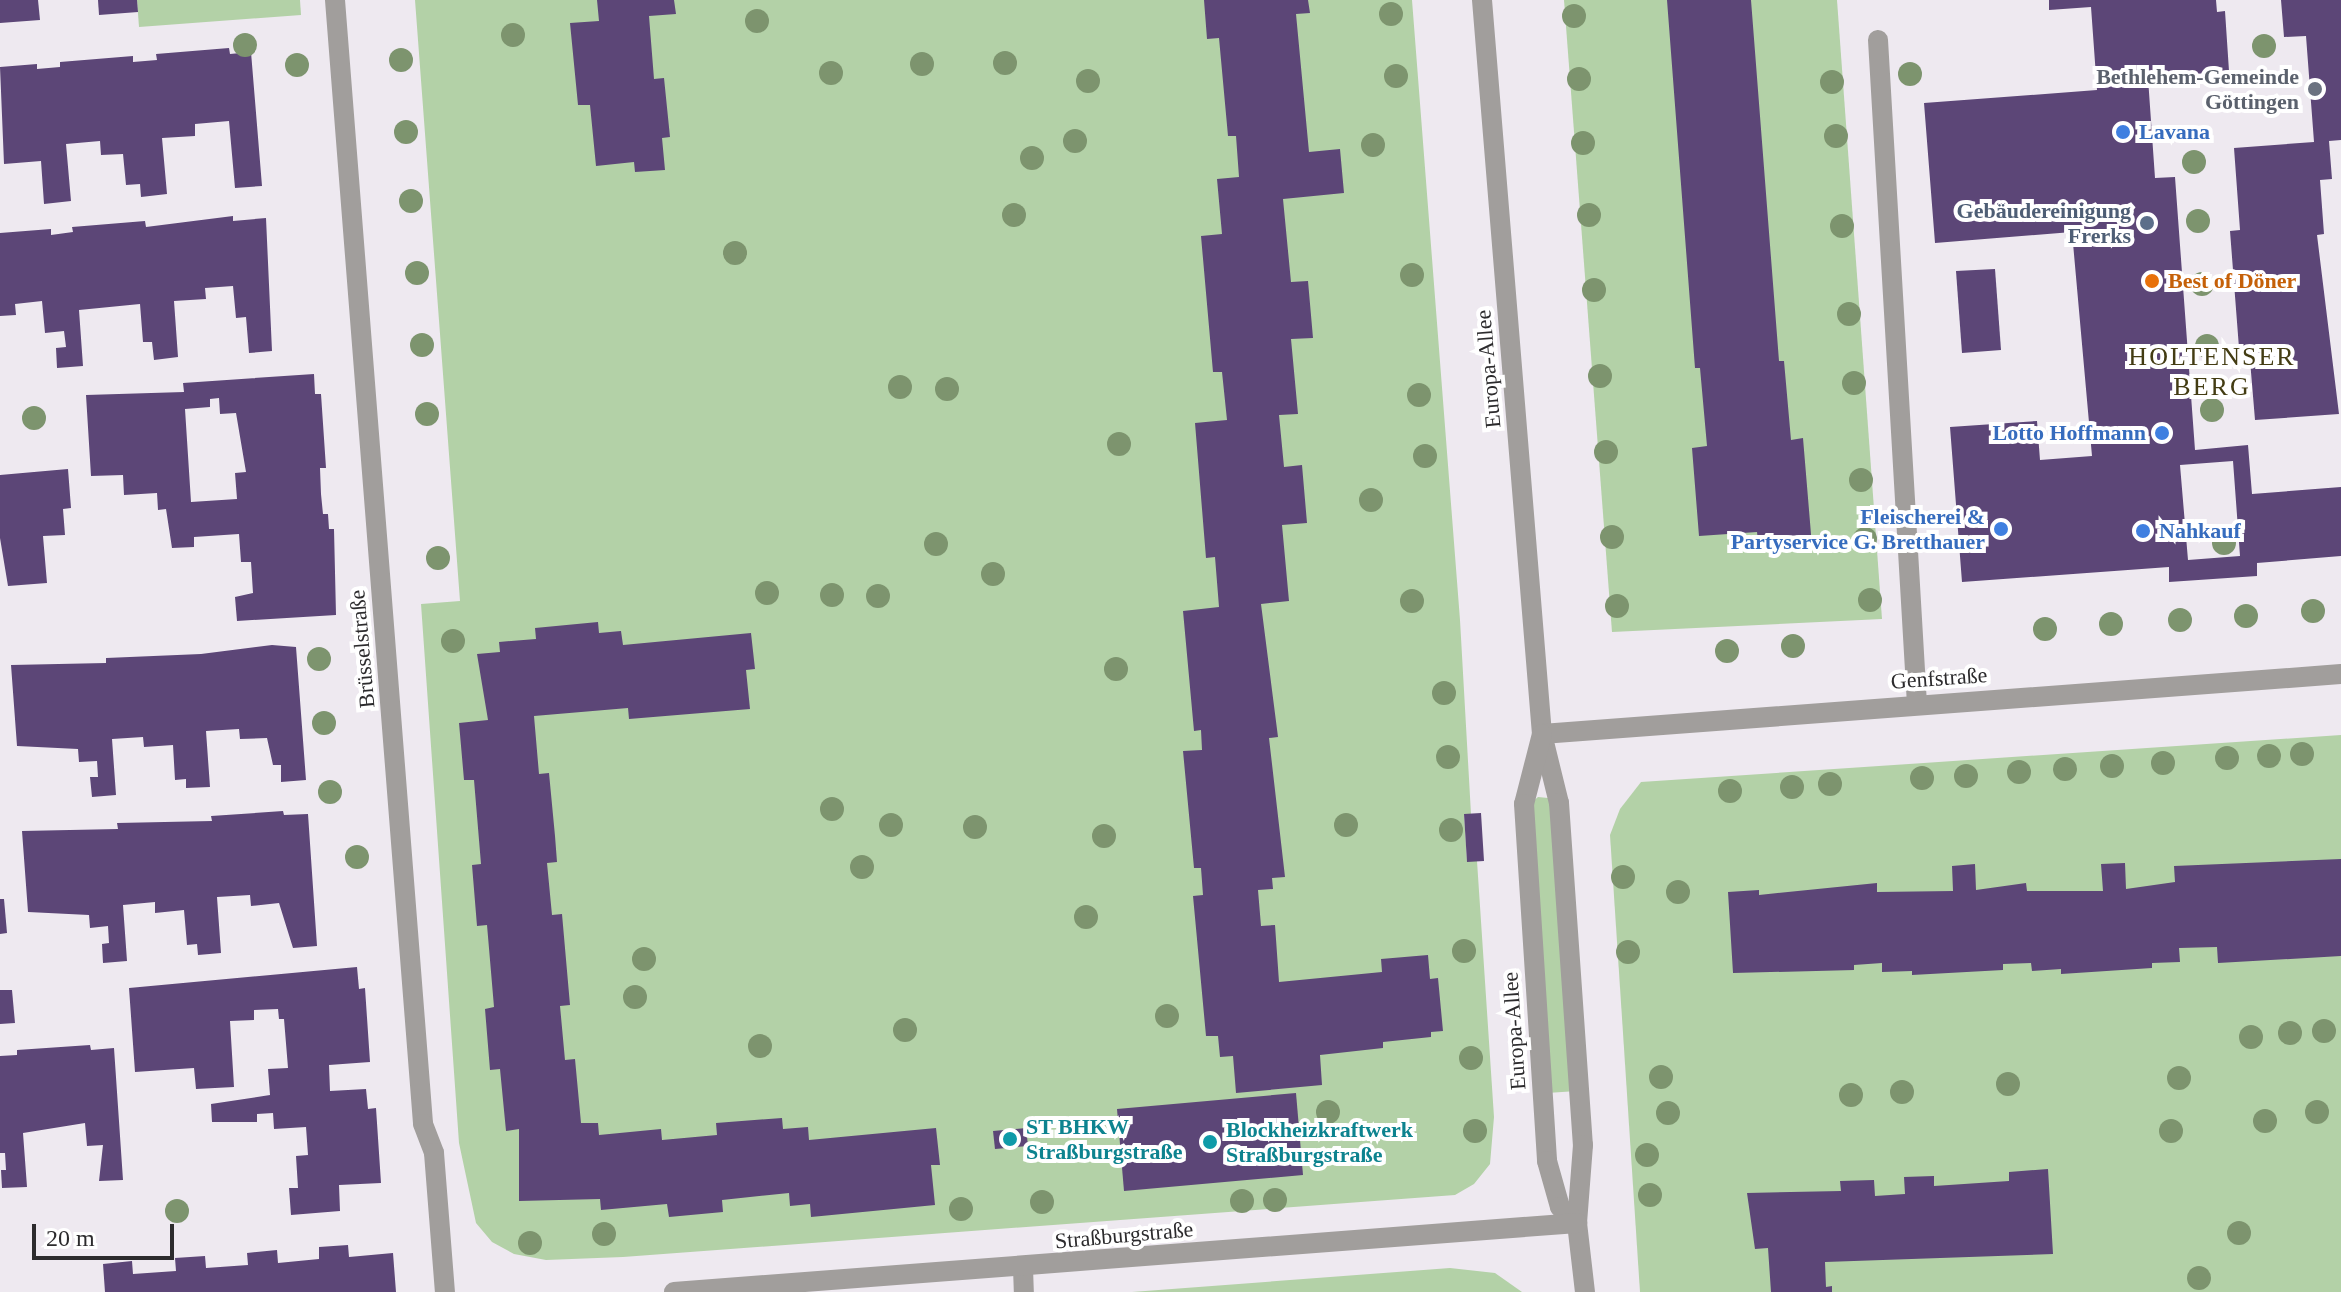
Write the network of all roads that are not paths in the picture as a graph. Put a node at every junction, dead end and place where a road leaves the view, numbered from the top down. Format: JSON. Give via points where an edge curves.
{"nodes":[{"id":1,"x":335,"y":0,"type":"edge"},
{"id":2,"x":1482,"y":0,"type":"edge"},
{"id":3,"x":1878,"y":40,"type":"dead end"},
{"id":4,"x":2341,"y":674,"type":"edge"},
{"id":5,"x":1917,"y":704,"type":"junction"},
{"id":6,"x":1542,"y":734,"type":"junction"},
{"id":7,"x":1577,"y":1223,"type":"junction"},
{"id":8,"x":1023,"y":1268,"type":"junction"},
{"id":9,"x":445,"y":1292,"type":"edge"},
{"id":10,"x":674,"y":1292,"type":"edge"},
{"id":11,"x":1024,"y":1292,"type":"edge"},
{"id":12,"x":1585,"y":1292,"type":"edge"}],
"edges":[{"from":1,"to":9,"type":"street","name":"Brüsselstraße","via":[[423,1124],[434,1153]]},
{"from":2,"to":6,"type":"street","name":"Europa-Allee"},
{"from":3,"to":5,"type":"street"},
{"from":4,"to":5,"type":"street","name":"Genfstraße"},
{"from":5,"to":6,"type":"street","name":"Genfstraße"},
{"from":6,"to":7,"type":"street","name":"Europa-Allee","via":[[1559,803],[1583,1145]]},
{"from":6,"to":7,"type":"street","name":"Europa-Allee","via":[[1524,804],[1544,1120],[1551,1183],[1560,1207]]},
{"from":7,"to":8,"type":"street","name":"Straßburgstraße"},
{"from":7,"to":12,"type":"street","name":"Europa-Allee"},
{"from":8,"to":10,"type":"street","name":"Straßburgstraße"},
{"from":8,"to":11,"type":"street"}]}
